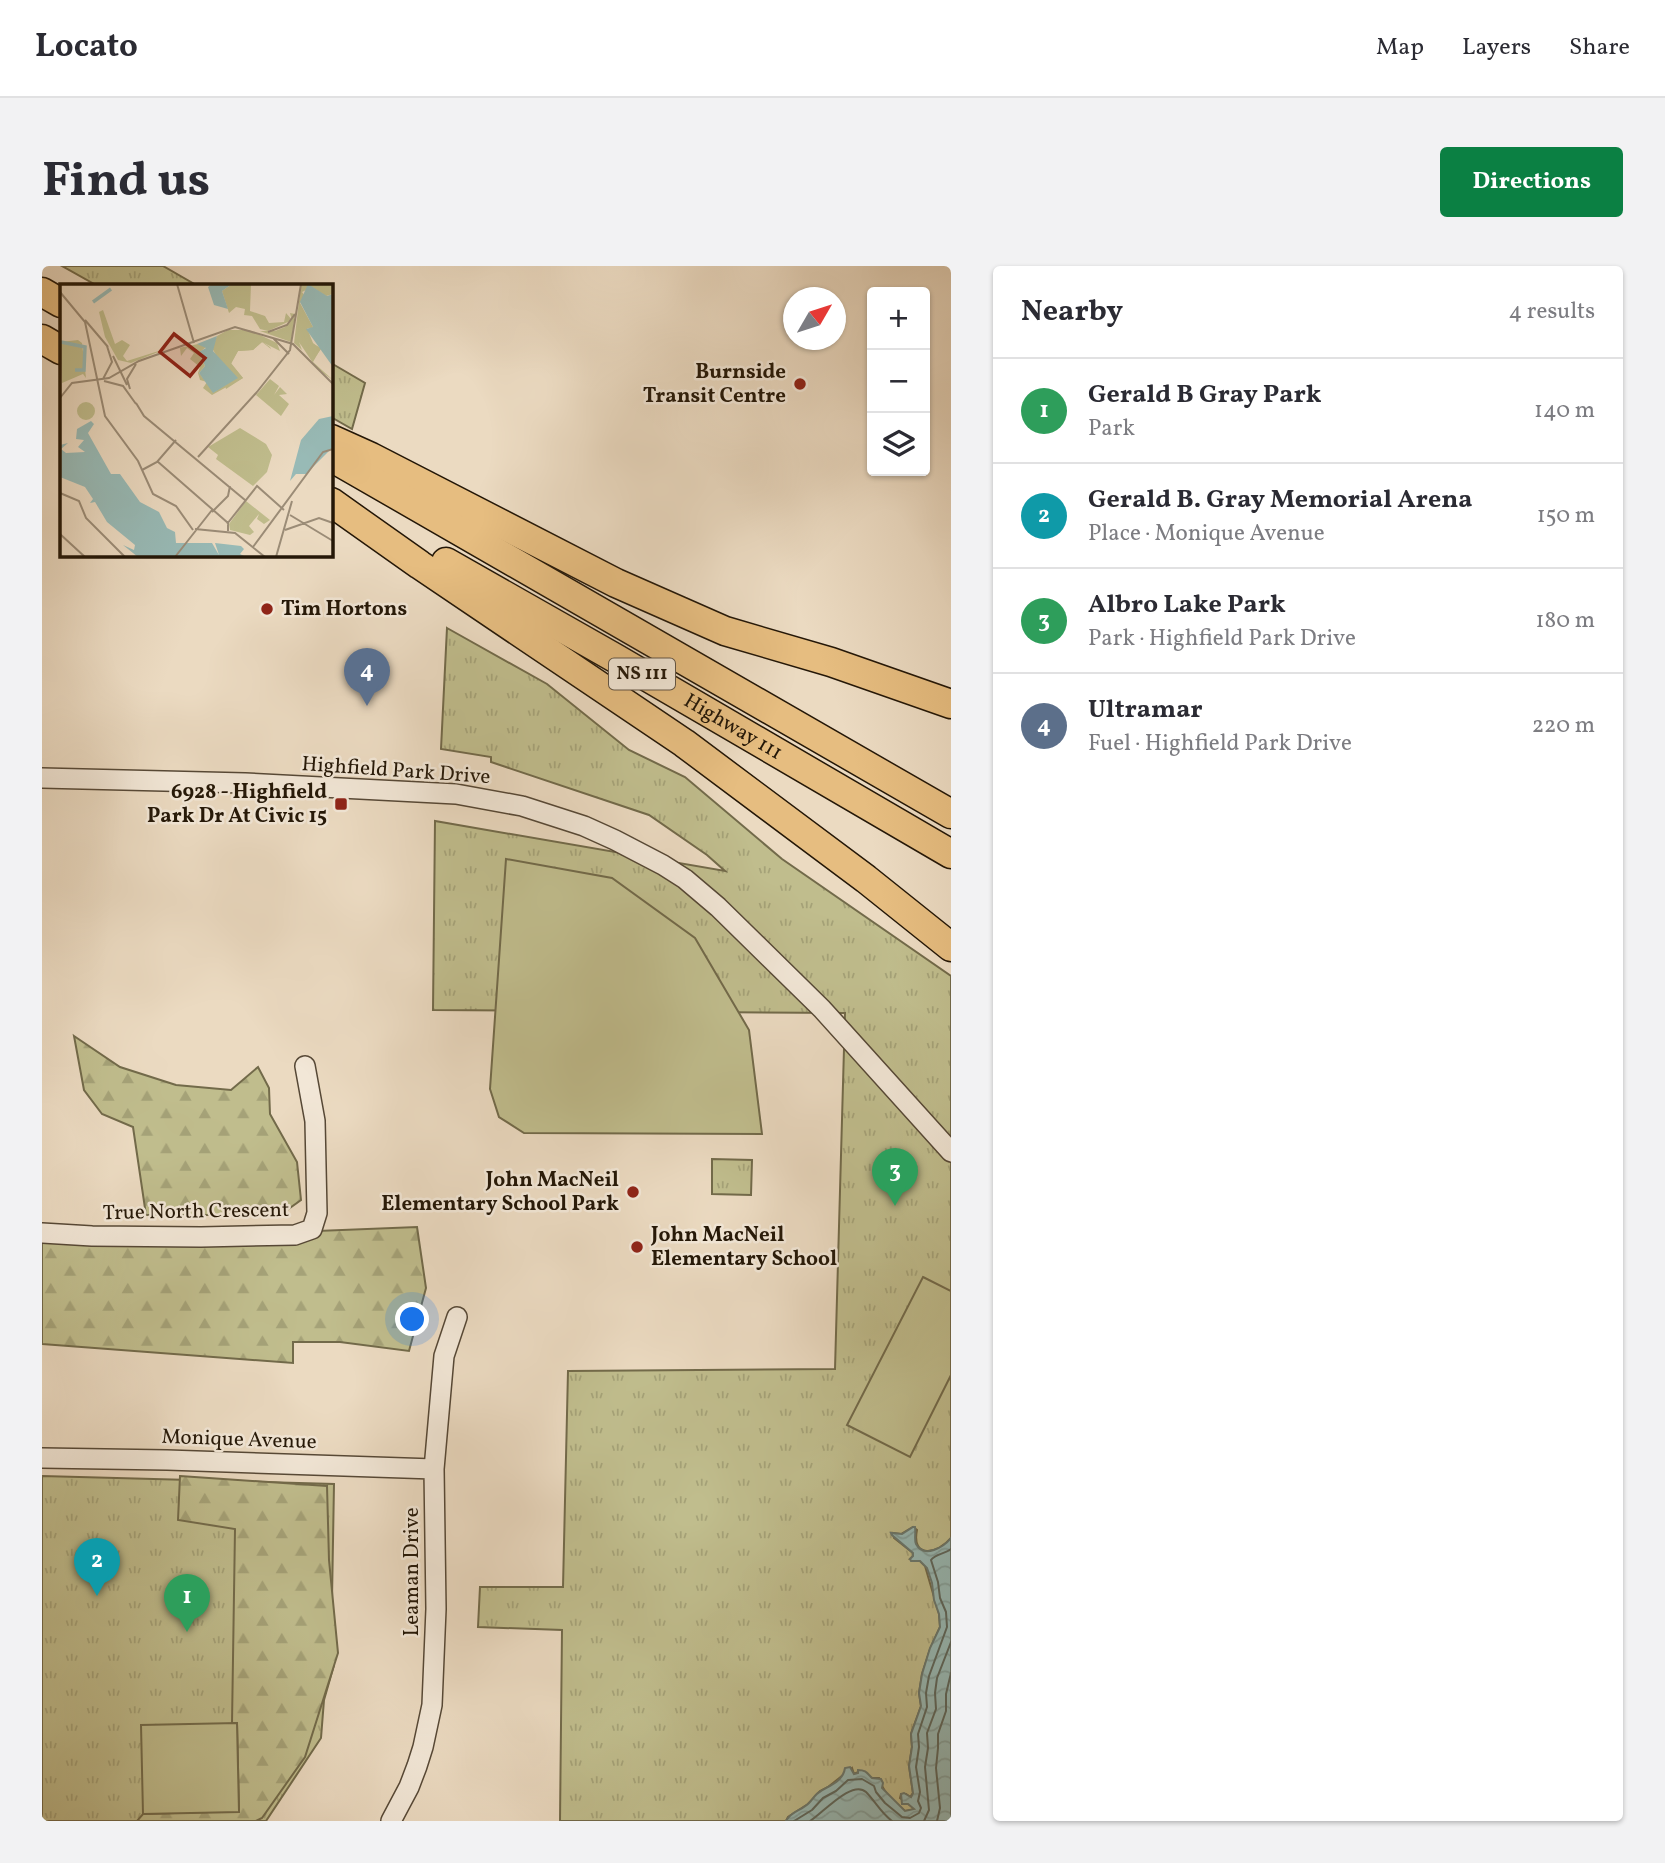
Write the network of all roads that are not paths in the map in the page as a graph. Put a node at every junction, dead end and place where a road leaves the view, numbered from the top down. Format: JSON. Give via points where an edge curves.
{"nodes":[{"id":1,"x":42,"y":292,"type":"edge"},
{"id":2,"x":60,"y":302,"type":"edge"},
{"id":3,"x":42,"y":339,"type":"edge"},
{"id":4,"x":60,"y":349,"type":"edge"},
{"id":5,"x":332,"y":439,"type":"edge"},
{"id":6,"x":332,"y":458,"type":"edge"},
{"id":7,"x":332,"y":501,"type":"edge"},
{"id":8,"x":332,"y":501,"type":"edge"},
{"id":9,"x":951,"y":704,"type":"edge"},
{"id":10,"x":42,"y":778,"type":"edge"},
{"id":11,"x":951,"y":814,"type":"edge"},
{"id":12,"x":951,"y":854,"type":"edge"},
{"id":13,"x":951,"y":947,"type":"edge"},
{"id":14,"x":305,"y":1066,"type":"dead end"},
{"id":15,"x":951,"y":1152,"type":"edge"},
{"id":16,"x":42,"y":1233,"type":"edge"},
{"id":17,"x":457,"y":1317,"type":"dead end"},
{"id":18,"x":42,"y":1458,"type":"edge"},
{"id":19,"x":434,"y":1469,"type":"junction"},
{"id":20,"x":391,"y":1821,"type":"edge"}],
"edges":[{"from":1,"to":2,"type":"highway"},
{"from":3,"to":4,"type":"highway"},
{"from":5,"to":9,"type":"highway","via":[[615,583],[725,631]]},
{"from":6,"to":11,"type":"highway","name":"Highway 111","number":"NS 111"},
{"from":7,"to":12,"type":"highway","name":"Highway 111","number":"NS 111"},
{"from":8,"to":13,"type":"highway","via":[[684,743]]},
{"from":10,"to":15,"type":"street","name":"Highfield Park Drive","via":[[456,794],[522,806],[584,826],[663,865],[718,907],[822,1009]]},
{"from":14,"to":16,"type":"street","name":"True North Crescent","via":[[315,1121],[317,1213],[312,1229],[295,1236]]},
{"from":17,"to":19,"type":"street","name":"Leaman Drive","via":[[444,1356]]},
{"from":18,"to":19,"type":"street","name":"Monique Avenue"},
{"from":19,"to":20,"type":"street","name":"Leaman Drive","via":[[432,1705],[424,1747]]}]}
